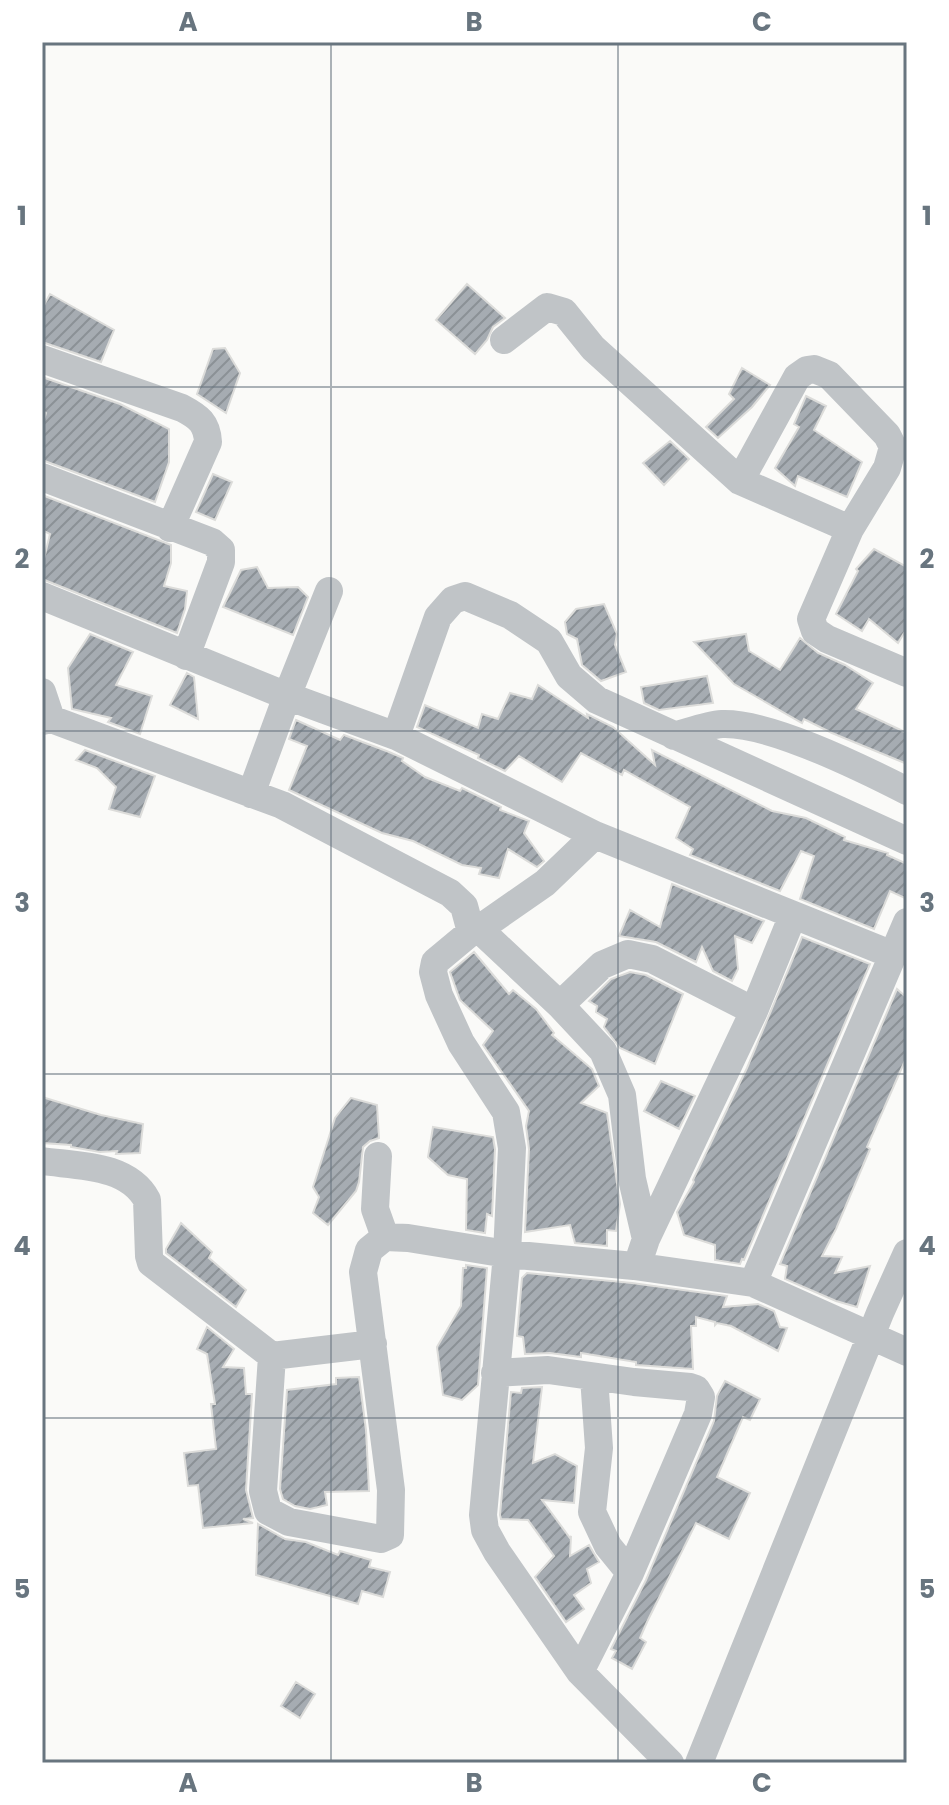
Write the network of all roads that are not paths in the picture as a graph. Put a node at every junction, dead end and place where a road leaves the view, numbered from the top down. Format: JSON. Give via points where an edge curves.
{"nodes":[{"id":1,"x":504,"y":340,"type":"dead end"},
{"id":2,"x":42,"y":359,"type":"edge"},
{"id":3,"x":897,"y":471,"type":"edge"},
{"id":4,"x":42,"y":477,"type":"edge"},
{"id":5,"x":740,"y":481,"type":"junction"},
{"id":6,"x":170,"y":528,"type":"junction"},
{"id":7,"x":850,"y":529,"type":"junction"},
{"id":8,"x":329,"y":591,"type":"dead end"},
{"id":9,"x":42,"y":596,"type":"edge"},
{"id":10,"x":186,"y":656,"type":"junction"},
{"id":11,"x":907,"y":673,"type":"edge"},
{"id":12,"x":287,"y":696,"type":"junction"},
{"id":13,"x":45,"y":711,"type":"edge"},
{"id":14,"x":396,"y":736,"type":"junction"},
{"id":15,"x":674,"y":736,"type":"junction"},
{"id":16,"x":907,"y":791,"type":"edge"},
{"id":17,"x":251,"y":794,"type":"junction"},
{"id":18,"x":595,"y":835,"type":"junction"},
{"id":19,"x":907,"y":841,"type":"edge"},
{"id":20,"x":793,"y":915,"type":"junction"},
{"id":21,"x":907,"y":922,"type":"edge"},
{"id":22,"x":475,"y":931,"type":"junction"},
{"id":23,"x":893,"y":955,"type":"junction"},
{"id":24,"x":560,"y":1005,"type":"junction"},
{"id":25,"x":754,"y":1011,"type":"junction"},
{"id":26,"x":378,"y":1156,"type":"dead end"},
{"id":27,"x":42,"y":1161,"type":"edge"},
{"id":28,"x":385,"y":1237,"type":"junction"},
{"id":29,"x":646,"y":1239,"type":"junction"},
{"id":30,"x":907,"y":1253,"type":"edge"},
{"id":31,"x":507,"y":1254,"type":"junction"},
{"id":32,"x":637,"y":1266,"type":"junction"},
{"id":33,"x":753,"y":1283,"type":"junction"},
{"id":34,"x":871,"y":1336,"type":"junction"},
{"id":35,"x":373,"y":1344,"type":"junction"},
{"id":36,"x":907,"y":1352,"type":"edge"},
{"id":37,"x":272,"y":1356,"type":"junction"},
{"id":38,"x":495,"y":1373,"type":"junction"},
{"id":39,"x":594,"y":1377,"type":"junction"},
{"id":40,"x":630,"y":1573,"type":"junction"},
{"id":41,"x":580,"y":1672,"type":"junction"},
{"id":42,"x":670,"y":1763,"type":"edge"},
{"id":43,"x":699,"y":1763,"type":"edge"}],
"edges":[{"from":1,"to":5,"type":"street","via":[[539,310],[564,312],[593,348]]},
{"from":2,"to":6,"type":"street","via":[[200,417],[208,442]]},
{"from":3,"to":5,"type":"street","via":[[887,435],[829,375],[814,369],[797,377]]},
{"from":3,"to":7,"type":"street"},
{"from":4,"to":6,"type":"street"},
{"from":5,"to":7,"type":"street"},
{"from":6,"to":10,"type":"street","via":[[221,550]]},
{"from":7,"to":11,"type":"street","via":[[811,619],[815,631]]},
{"from":8,"to":12,"type":"street"},
{"from":9,"to":10,"type":"street"},
{"from":10,"to":12,"type":"street"},
{"from":12,"to":14,"type":"street"},
{"from":12,"to":17,"type":"street"},
{"from":13,"to":17,"type":"street"},
{"from":14,"to":15,"type":"street","via":[[438,617],[453,600],[465,596],[510,615],[549,641],[569,676],[597,700]]},
{"from":14,"to":18,"type":"street"},
{"from":15,"to":16,"type":"street","via":[[721,724],[757,728]]},
{"from":15,"to":19,"type":"street"},
{"from":17,"to":22,"type":"street","via":[[450,893],[464,906]]},
{"from":18,"to":20,"type":"street"},
{"from":18,"to":22,"type":"street","via":[[545,883]]},
{"from":20,"to":23,"type":"street"},
{"from":20,"to":25,"type":"street"},
{"from":21,"to":23,"type":"street"},
{"from":22,"to":24,"type":"street"},
{"from":22,"to":31,"type":"street","via":[[435,962],[433,981],[461,1043],[506,1112],[512,1148]]},
{"from":23,"to":33,"type":"street"},
{"from":24,"to":25,"type":"street","via":[[602,965],[628,954],[652,959]]},
{"from":24,"to":29,"type":"street","via":[[603,1051],[622,1095]]},
{"from":25,"to":29,"type":"street"},
{"from":26,"to":28,"type":"street","via":[[375,1209]]},
{"from":27,"to":37,"type":"street","via":[[129,1178],[147,1200],[151,1263]]},
{"from":28,"to":31,"type":"street"},
{"from":28,"to":35,"type":"street","via":[[369,1250],[363,1272]]},
{"from":29,"to":32,"type":"street"},
{"from":30,"to":34,"type":"street"},
{"from":31,"to":32,"type":"street"},
{"from":31,"to":38,"type":"street"},
{"from":32,"to":33,"type":"street"},
{"from":33,"to":34,"type":"street"},
{"from":34,"to":36,"type":"street"},
{"from":34,"to":43,"type":"street"},
{"from":35,"to":37,"type":"street"},
{"from":35,"to":37,"type":"street","via":[[391,1490],[388,1538],[289,1522],[268,1511],[263,1491]]},
{"from":38,"to":39,"type":"street","via":[[548,1370]]},
{"from":38,"to":41,"type":"street","via":[[485,1530]]},
{"from":39,"to":40,"type":"street","via":[[599,1448],[592,1512],[608,1546]]},
{"from":39,"to":40,"type":"street","via":[[690,1387],[701,1397]]},
{"from":40,"to":41,"type":"street"},
{"from":41,"to":42,"type":"street"}]}
